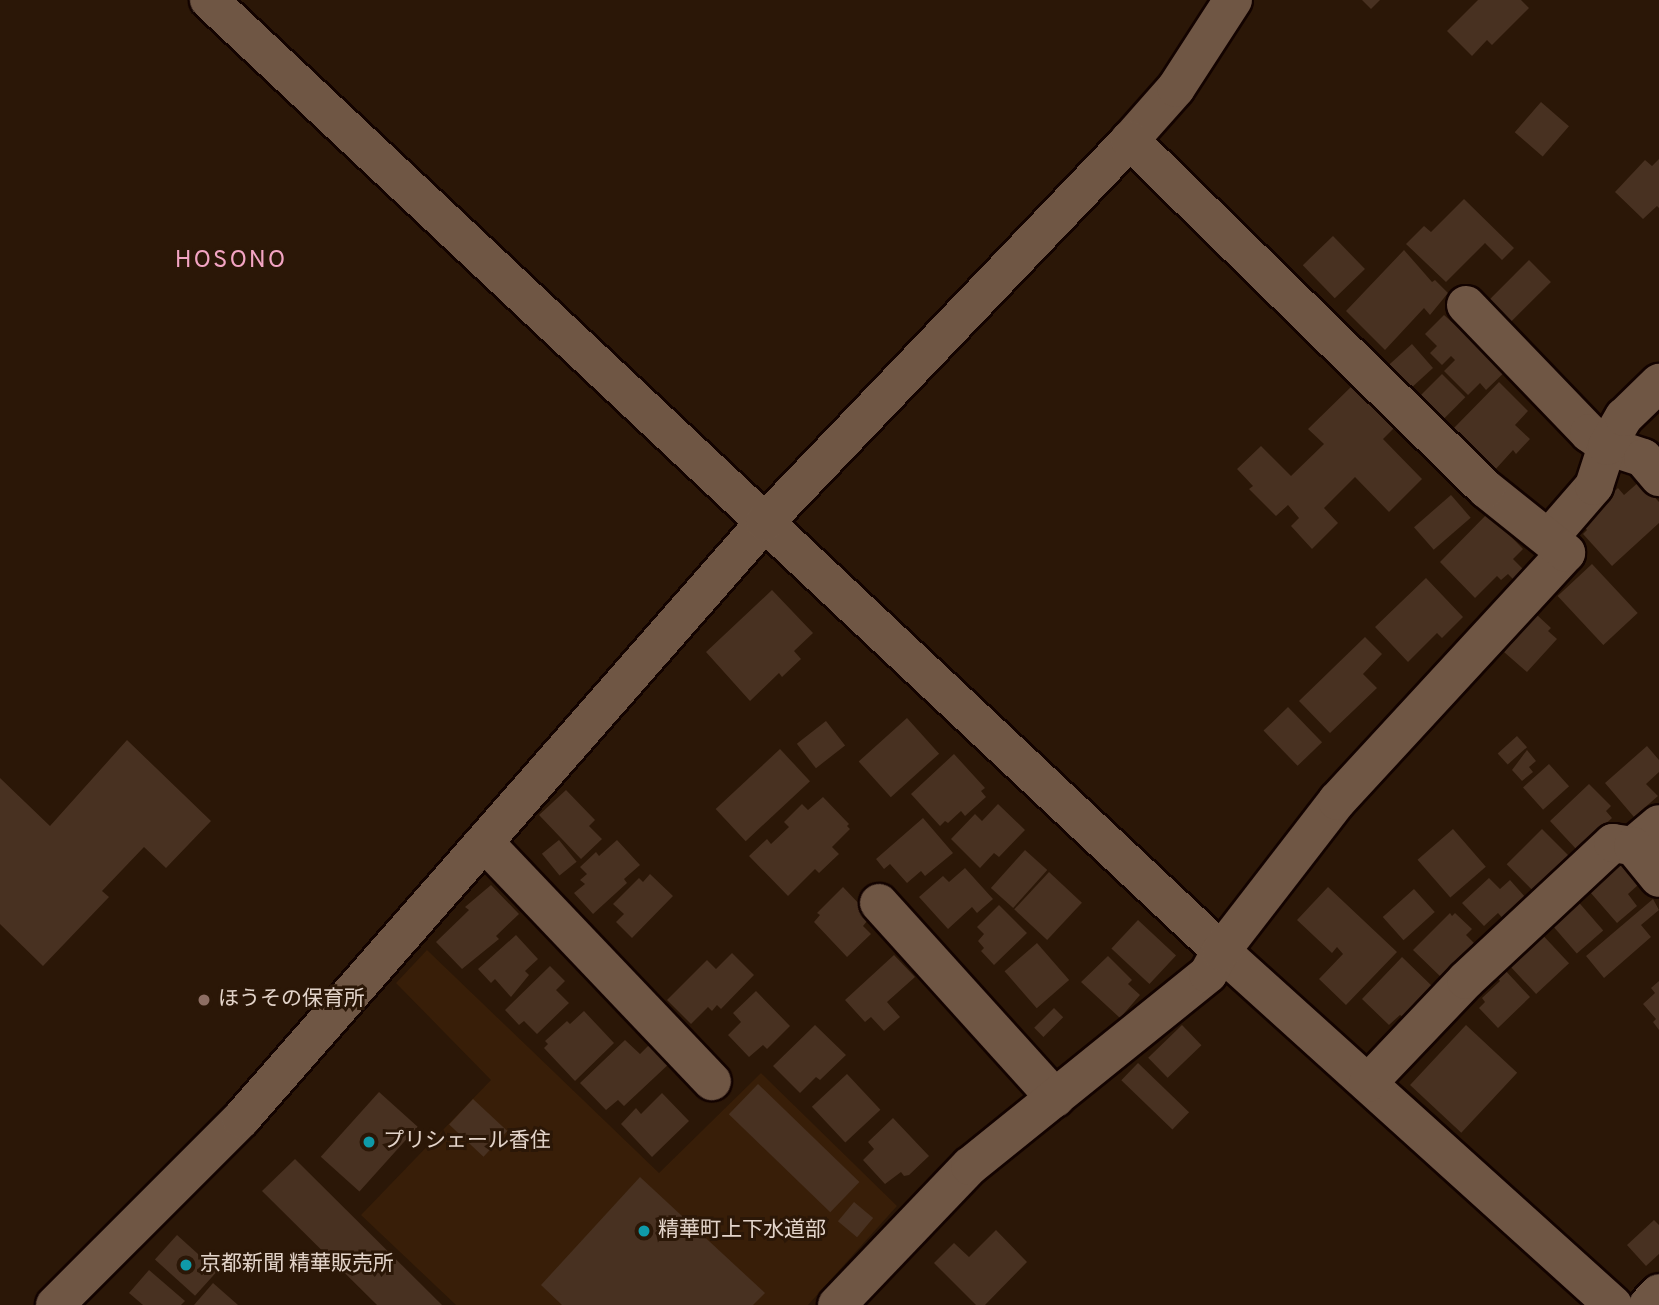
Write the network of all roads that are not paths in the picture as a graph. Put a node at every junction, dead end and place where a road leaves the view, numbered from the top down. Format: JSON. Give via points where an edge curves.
{"nodes":[{"id":1,"x":209,"y":0,"type":"edge"},
{"id":2,"x":1234,"y":0,"type":"edge"},
{"id":3,"x":1130,"y":140,"type":"junction"},
{"id":4,"x":1466,"y":305,"type":"dead end"},
{"id":5,"x":1659,"y":383,"type":"edge"},
{"id":6,"x":1607,"y":446,"type":"junction"},
{"id":7,"x":1659,"y":477,"type":"edge"},
{"id":8,"x":765,"y":522,"type":"junction"},
{"id":9,"x":1549,"y":538,"type":"junction"},
{"id":10,"x":1646,"y":835,"type":"edge"},
{"id":11,"x":485,"y":843,"type":"junction"},
{"id":12,"x":1659,"y":878,"type":"edge"},
{"id":13,"x":879,"y":903,"type":"dead end"},
{"id":14,"x":1221,"y":951,"type":"junction"},
{"id":15,"x":712,"y":1081,"type":"dead end"},
{"id":16,"x":1368,"y":1083,"type":"junction"},
{"id":17,"x":1055,"y":1098,"type":"junction"},
{"id":18,"x":1659,"y":1293,"type":"edge"},
{"id":19,"x":55,"y":1305,"type":"edge"},
{"id":20,"x":837,"y":1305,"type":"edge"},
{"id":21,"x":1613,"y":1305,"type":"edge"},
{"id":22,"x":1648,"y":1305,"type":"edge"}],
"edges":[{"from":1,"to":8,"type":"street"},
{"from":2,"to":3,"type":"street","via":[[1176,88]]},
{"from":3,"to":8,"type":"street"},
{"from":3,"to":9,"type":"street","via":[[1476,480]]},
{"from":4,"to":6,"type":"street"},
{"from":5,"to":6,"type":"street","via":[[1624,417]]},
{"from":6,"to":7,"type":"street","via":[[1643,458]]},
{"from":6,"to":9,"type":"street","via":[[1594,486]]},
{"from":8,"to":11,"type":"street"},
{"from":8,"to":14,"type":"street"},
{"from":9,"to":14,"type":"street","via":[[1566,553],[1337,801]]},
{"from":10,"to":12,"type":"street"},
{"from":10,"to":16,"type":"street","via":[[1613,843],[1466,979]]},
{"from":11,"to":15,"type":"street"},
{"from":11,"to":19,"type":"street","via":[[241,1119]]},
{"from":13,"to":17,"type":"street"},
{"from":14,"to":16,"type":"street"},
{"from":14,"to":17,"type":"street","via":[[1208,974]]},
{"from":16,"to":21,"type":"street"},
{"from":17,"to":20,"type":"street","via":[[971,1166]]},
{"from":18,"to":22,"type":"street"}]}
